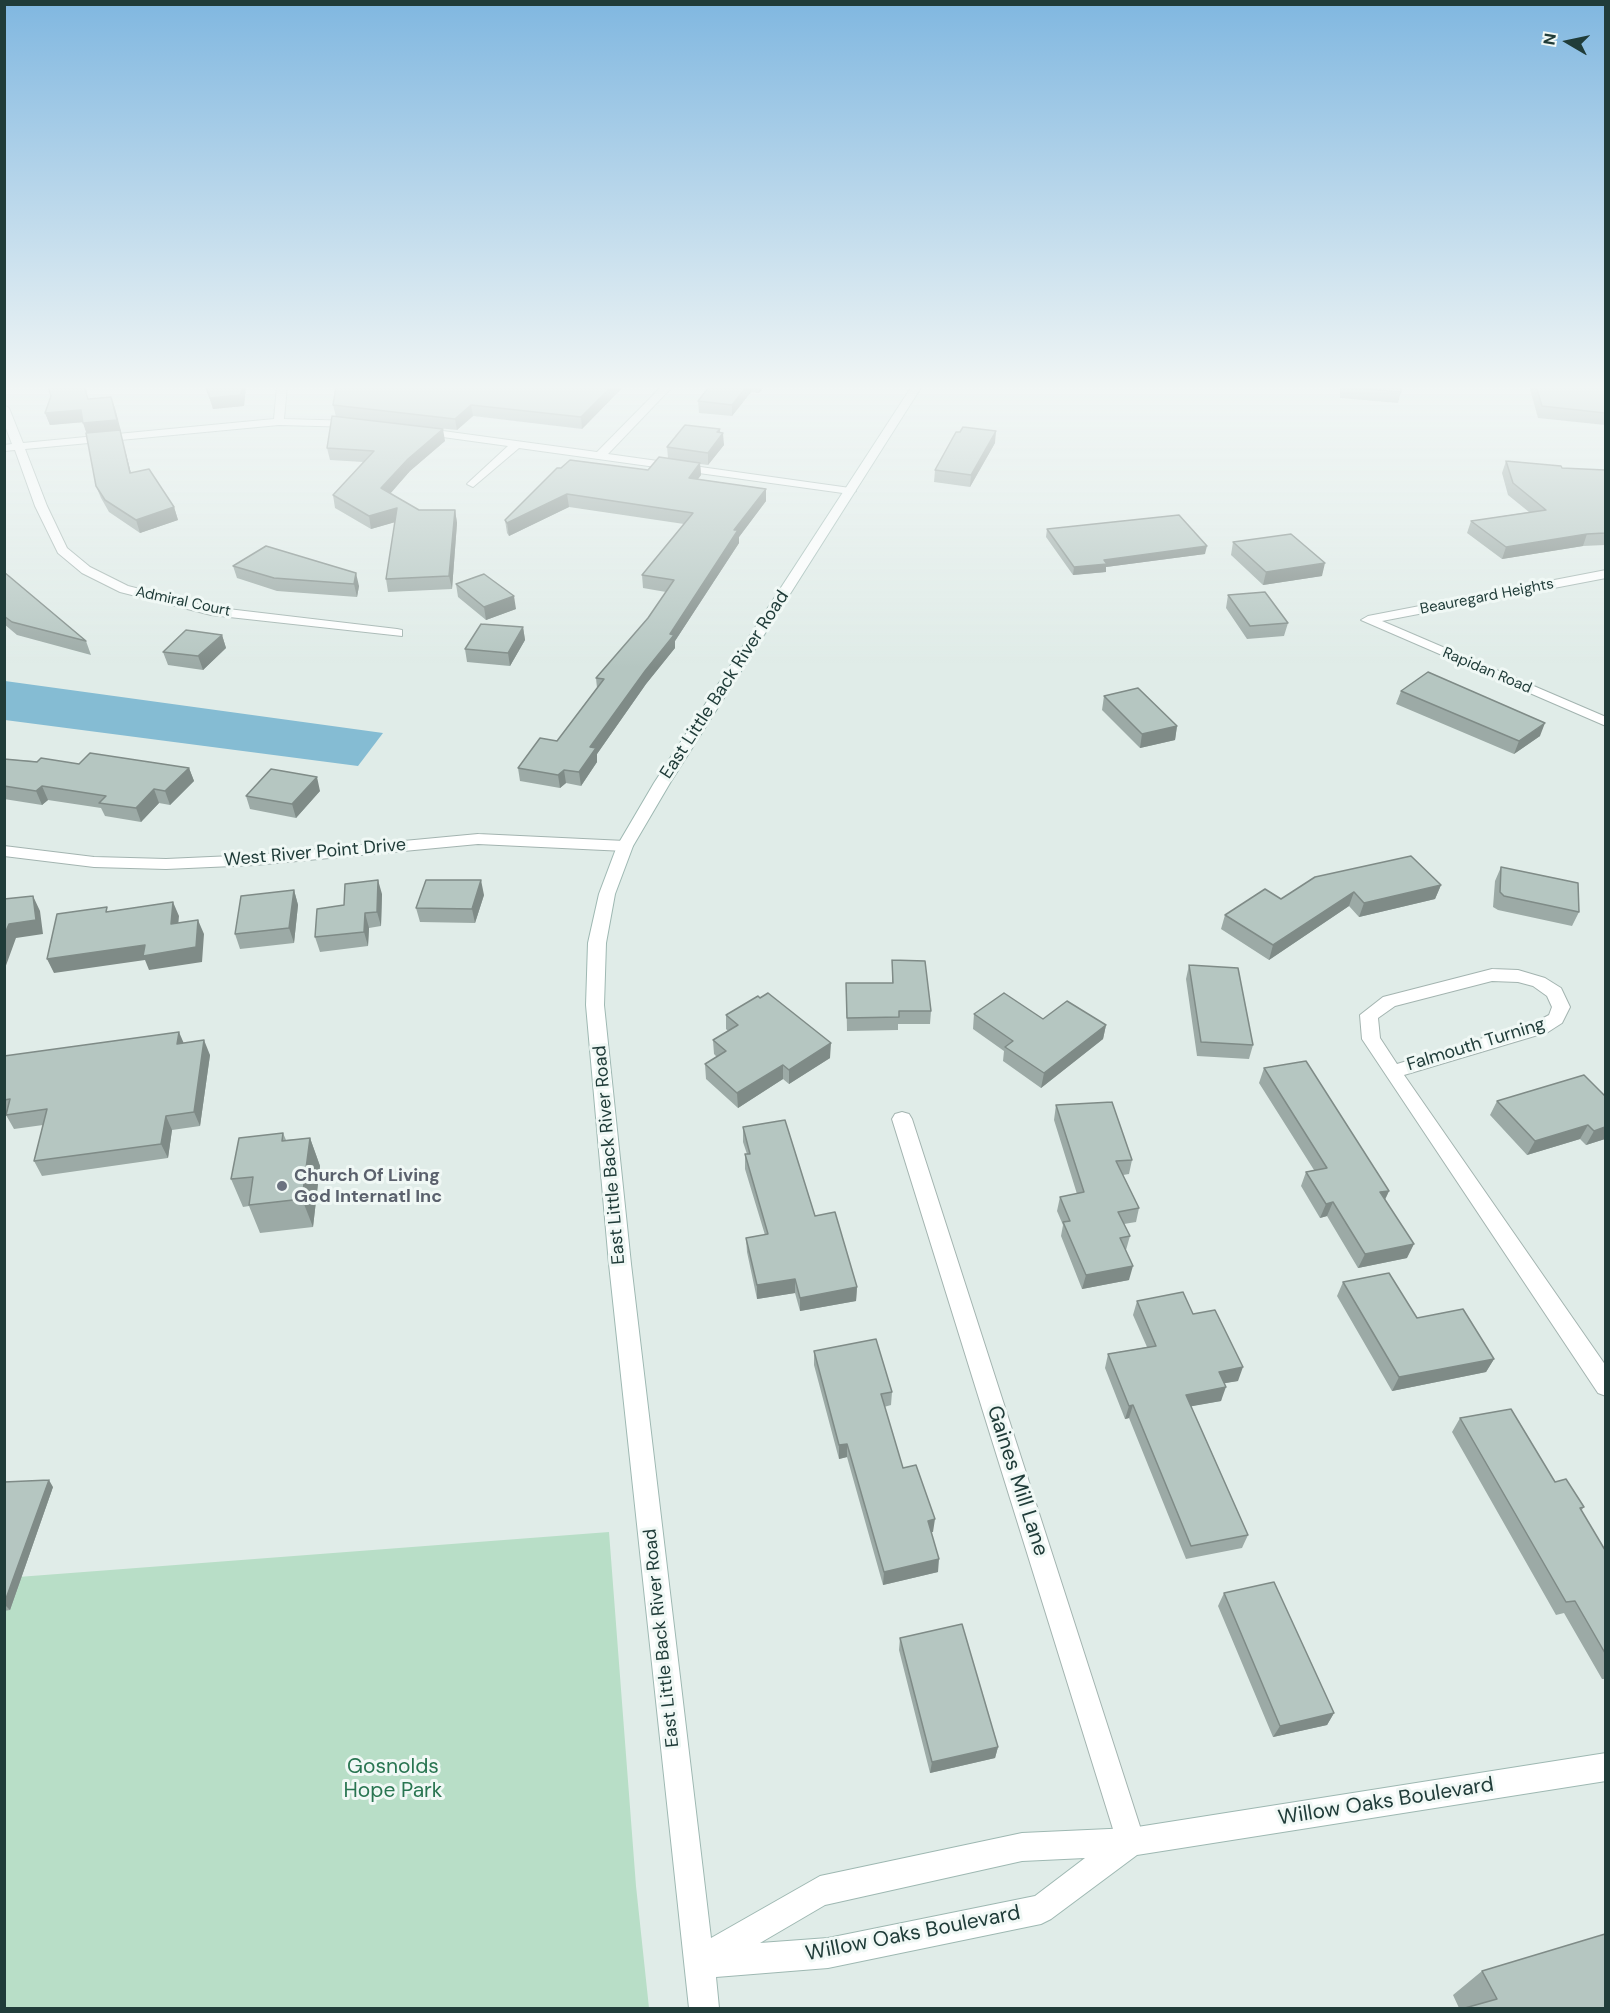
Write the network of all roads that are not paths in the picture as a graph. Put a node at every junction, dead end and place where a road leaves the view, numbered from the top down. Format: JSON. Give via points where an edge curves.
{"nodes":[{"id":1,"x":27,"y":480,"type":"edge"},
{"id":2,"x":477,"y":480,"type":"edge"},
{"id":3,"x":774,"y":480,"type":"edge"},
{"id":4,"x":857,"y":480,"type":"edge"},
{"id":5,"x":473,"y":484,"type":"dead end"},
{"id":6,"x":850,"y":491,"type":"junction"},
{"id":7,"x":1605,"y":574,"type":"edge"},
{"id":8,"x":1368,"y":620,"type":"joint"},
{"id":9,"x":397,"y":633,"type":"dead end"},
{"id":10,"x":1605,"y":722,"type":"edge"},
{"id":11,"x":625,"y":846,"type":"junction"},
{"id":12,"x":4,"y":851,"type":"edge"},
{"id":13,"x":1392,"y":1072,"type":"junction"},
{"id":14,"x":902,"y":1119,"type":"dead end"},
{"id":15,"x":1605,"y":1386,"type":"edge"},
{"id":16,"x":1605,"y":1767,"type":"edge"},
{"id":17,"x":1131,"y":1842,"type":"junction"},
{"id":18,"x":698,"y":1963,"type":"junction"},
{"id":19,"x":704,"y":2008,"type":"edge"}],
"edges":[{"from":1,"to":9,"type":"street","name":"Admiral Court","via":[[62,550],[86,570],[124,589],[211,611]]},
{"from":2,"to":5,"type":"street"},
{"from":3,"to":6,"type":"street"},
{"from":4,"to":6,"type":"street","name":"East Little Back River Road"},
{"from":6,"to":11,"type":"street","name":"East Little Back River Road"},
{"from":7,"to":8,"type":"street","name":"Beauregard Heights"},
{"from":8,"to":10,"type":"street","name":"Rapidan Road"},
{"from":11,"to":12,"type":"street","name":"West River Point Drive","via":[[478,838],[255,860],[166,864],[94,862]]},
{"from":11,"to":18,"type":"street","name":"East Little Back River Road","via":[[607,894],[597,943],[595,1005]]},
{"from":13,"to":13,"type":"street","name":"Falmouth Turning","via":[[1371,1039],[1368,1026],[1369,1014],[1389,1001],[1492,975],[1539,981],[1555,992],[1562,1006],[1556,1019],[1542,1027]]},
{"from":13,"to":15,"type":"street","name":"Falmouth Turning"},
{"from":14,"to":17,"type":"street","name":"Gaines Mill Lane"},
{"from":16,"to":17,"type":"street","name":"Willow Oaks Boulevard"},
{"from":17,"to":18,"type":"street","name":"Willow Oaks Boulevard","via":[[1022,1846],[820,1891]]},
{"from":17,"to":18,"type":"street","name":"Willow Oaks Boulevard","via":[[1041,1909],[828,1953]]},
{"from":18,"to":19,"type":"street","name":"East Little Back River Road"}]}
